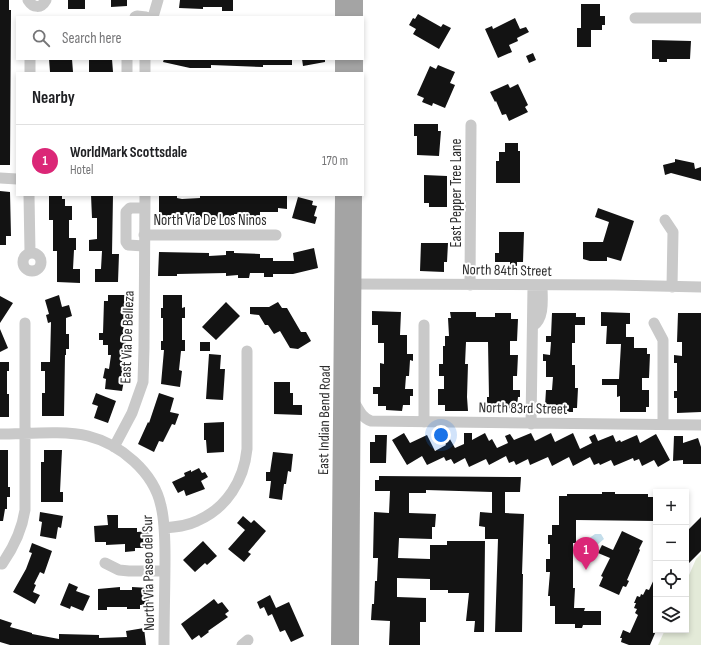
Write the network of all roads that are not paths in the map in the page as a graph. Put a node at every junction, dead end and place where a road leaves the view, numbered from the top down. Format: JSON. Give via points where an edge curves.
{"nodes":[{"id":1,"x":46,"y":0,"type":"edge"},
{"id":2,"x":158,"y":0,"type":"edge"},
{"id":3,"x":342,"y":0,"type":"edge"},
{"id":4,"x":31,"y":3,"type":"edge"},
{"id":5,"x":30,"y":16,"type":"edge"},
{"id":6,"x":153,"y":16,"type":"edge"},
{"id":7,"x":342,"y":16,"type":"edge"},
{"id":8,"x":635,"y":18,"type":"dead end"},
{"id":9,"x":701,"y":18,"type":"edge"},
{"id":10,"x":30,"y":60,"type":"edge"},
{"id":11,"x":127,"y":60,"type":"edge"},
{"id":12,"x":145,"y":60,"type":"edge"},
{"id":13,"x":342,"y":60,"type":"edge"},
{"id":14,"x":356,"y":60,"type":"edge"},
{"id":15,"x":30,"y":72,"type":"edge"},
{"id":16,"x":127,"y":72,"type":"edge"},
{"id":17,"x":145,"y":72,"type":"edge"},
{"id":18,"x":342,"y":72,"type":"edge"},
{"id":19,"x":356,"y":72,"type":"edge"},
{"id":20,"x":471,"y":124,"type":"dead end"},
{"id":21,"x":0,"y":178,"type":"edge"},
{"id":22,"x":16,"y":178,"type":"edge"},
{"id":23,"x":29,"y":196,"type":"edge"},
{"id":24,"x":144,"y":196,"type":"edge"},
{"id":25,"x":342,"y":196,"type":"edge"},
{"id":26,"x":355,"y":196,"type":"edge"},
{"id":27,"x":145,"y":208,"type":"junction"},
{"id":28,"x":665,"y":220,"type":"dead end"},
{"id":29,"x":276,"y":235,"type":"dead end"},
{"id":30,"x":144,"y":240,"type":"junction"},
{"id":31,"x":30,"y":252,"type":"dead end"},
{"id":32,"x":348,"y":284,"type":"junction"},
{"id":33,"x":470,"y":284,"type":"junction"},
{"id":34,"x":538,"y":286,"type":"junction"},
{"id":35,"x":672,"y":287,"type":"junction"},
{"id":36,"x":701,"y":287,"type":"edge"},
{"id":37,"x":25,"y":323,"type":"dead end"},
{"id":38,"x":654,"y":323,"type":"dead end"},
{"id":39,"x":424,"y":325,"type":"dead end"},
{"id":40,"x":247,"y":351,"type":"dead end"},
{"id":41,"x":354,"y":402,"type":"junction"},
{"id":42,"x":424,"y":422,"type":"junction"},
{"id":43,"x":531,"y":424,"type":"junction"},
{"id":44,"x":663,"y":424,"type":"junction"},
{"id":45,"x":701,"y":425,"type":"edge"},
{"id":46,"x":0,"y":434,"type":"edge"},
{"id":47,"x":26,"y":434,"type":"junction"},
{"id":48,"x":114,"y":447,"type":"junction"},
{"id":49,"x":164,"y":528,"type":"junction"},
{"id":50,"x":105,"y":563,"type":"dead end"},
{"id":51,"x":2,"y":564,"type":"dead end"},
{"id":52,"x":165,"y":571,"type":"junction"},
{"id":53,"x":164,"y":645,"type":"edge"},
{"id":54,"x":338,"y":645,"type":"edge"},
{"id":55,"x":352,"y":645,"type":"edge"}],
"edges":[{"from":1,"to":4,"type":"street","via":[[41,6]]},
{"from":2,"to":6,"type":"street"},
{"from":3,"to":7,"type":"main road"},
{"from":4,"to":5,"type":"street"},
{"from":8,"to":9,"type":"street"},
{"from":10,"to":15,"type":"street"},
{"from":11,"to":16,"type":"street"},
{"from":12,"to":17,"type":"street"},
{"from":13,"to":18,"type":"main road"},
{"from":14,"to":19,"type":"main road"},
{"from":20,"to":33,"type":"street","name":"East Pepper Tree Lane"},
{"from":21,"to":22,"type":"street"},
{"from":23,"to":31,"type":"street"},
{"from":24,"to":27,"type":"street","name":"East Via De Belleza"},
{"from":25,"to":32,"type":"main road","name":"East Indian Bend Road"},
{"from":26,"to":32,"type":"main road","name":"East Indian Bend Road"},
{"from":27,"to":30,"type":"street","name":"East Via De Belleza"},
{"from":27,"to":30,"type":"street","via":[[130,208],[126,212],[126,242],[130,245]]},
{"from":28,"to":35,"type":"street","via":[[673,232]]},
{"from":29,"to":30,"type":"street","name":"North Via De Los Ninos"},
{"from":30,"to":48,"type":"street","name":"East Via De Belleza","via":[[142,382],[132,413]]},
{"from":32,"to":33,"type":"street","name":"North 84th Street"},
{"from":32,"to":41,"type":"main road","name":"East Indian Bend Road"},
{"from":32,"to":54,"type":"main road","name":"East Indian Bend Road"},
{"from":33,"to":34,"type":"street","name":"North 84th Street"},
{"from":34,"to":35,"type":"street","name":"North 84th Street"},
{"from":34,"to":43,"type":"street","via":[[533,326]]},
{"from":35,"to":36,"type":"street","name":"North 84th Street"},
{"from":37,"to":47,"type":"street"},
{"from":38,"to":44,"type":"street","via":[[663,340]]},
{"from":39,"to":42,"type":"street"},
{"from":40,"to":49,"type":"street","via":[[247,448],[239,481],[221,506],[198,521]]},
{"from":41,"to":42,"type":"street","name":"North 83rd Street","via":[[361,414],[371,421]]},
{"from":41,"to":55,"type":"main road","name":"East Indian Bend Road"},
{"from":42,"to":43,"type":"street","name":"North 83rd Street"},
{"from":43,"to":44,"type":"street","name":"North 83rd Street"},
{"from":44,"to":45,"type":"street","name":"North 83rd Street"},
{"from":46,"to":47,"type":"street"},
{"from":47,"to":48,"type":"street","via":[[87,435]]},
{"from":47,"to":51,"type":"street","via":[[26,492],[22,525],[16,542]]},
{"from":48,"to":49,"type":"street","name":"North Via Paseo del Sur","via":[[139,465],[149,478],[161,504]]},
{"from":49,"to":52,"type":"street","name":"North Via Paseo del Sur"},
{"from":50,"to":52,"type":"street","via":[[119,570]]},
{"from":52,"to":53,"type":"street","name":"North Via Paseo del Sur"}]}
